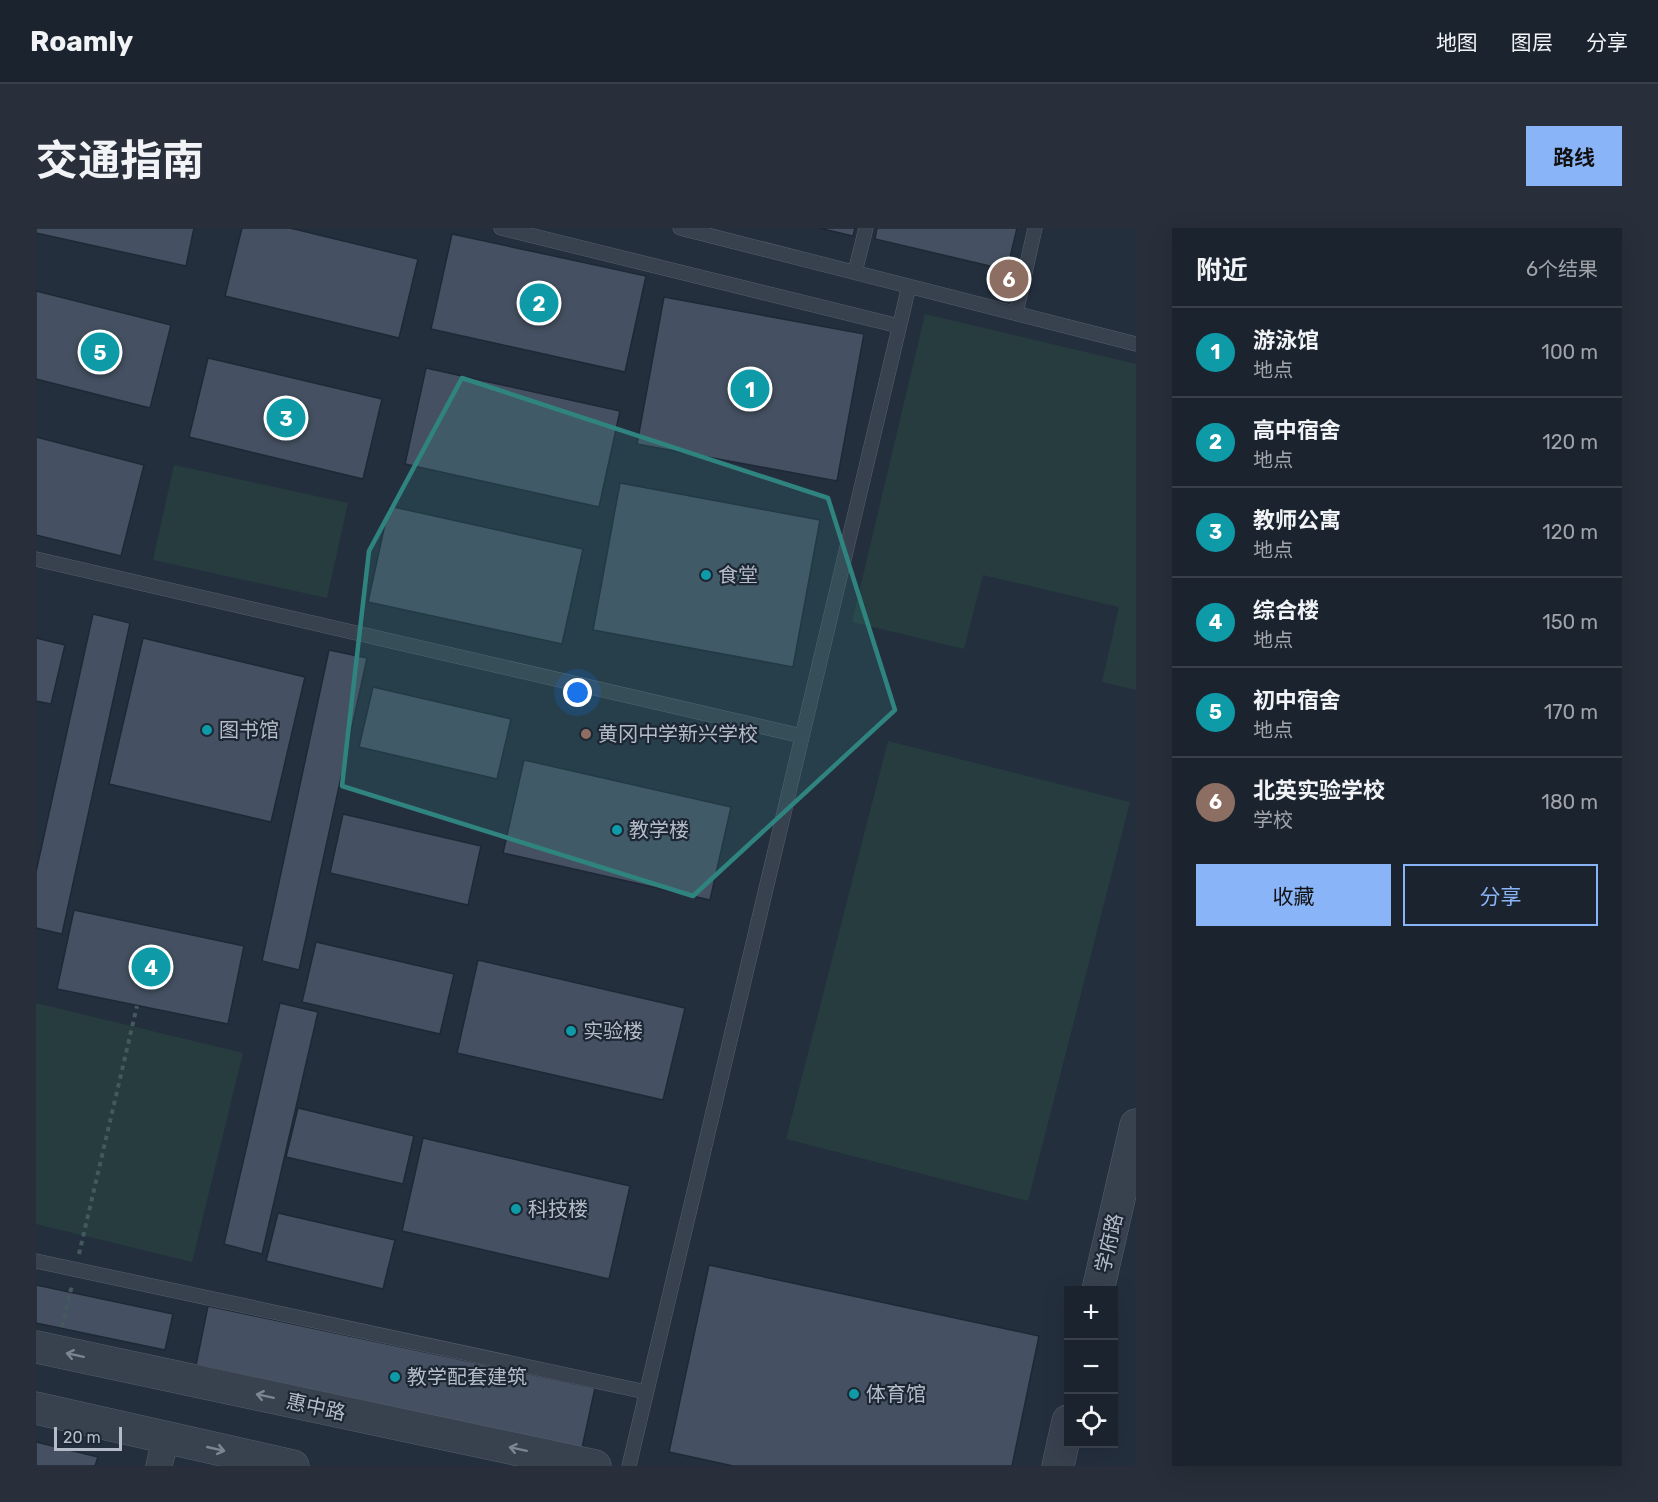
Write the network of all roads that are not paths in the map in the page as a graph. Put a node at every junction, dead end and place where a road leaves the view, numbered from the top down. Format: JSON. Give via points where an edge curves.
{"nodes":[{"id":1,"x":501,"y":228,"type":"edge"},
{"id":2,"x":680,"y":228,"type":"edge"},
{"id":3,"x":866,"y":228,"type":"edge"},
{"id":4,"x":1035,"y":228,"type":"edge"},
{"id":5,"x":855,"y":272,"type":"junction"},
{"id":6,"x":909,"y":286,"type":"junction"},
{"id":7,"x":1016,"y":313,"type":"junction"},
{"id":8,"x":899,"y":326,"type":"junction"},
{"id":9,"x":1136,"y":344,"type":"edge"},
{"id":10,"x":36,"y":559,"type":"edge"},
{"id":11,"x":802,"y":736,"type":"junction"},
{"id":12,"x":1136,"y":1125,"type":"edge"},
{"id":13,"x":36,"y":1261,"type":"edge"},
{"id":14,"x":1099,"y":1286,"type":"edge"},
{"id":15,"x":46,"y":1349,"type":"edge"},
{"id":16,"x":646,"y":1392,"type":"junction"},
{"id":17,"x":36,"y":1408,"type":"edge"},
{"id":18,"x":1064,"y":1438,"type":"edge"},
{"id":19,"x":162,"y":1452,"type":"edge"},
{"id":20,"x":293,"y":1466,"type":"edge"},
{"id":21,"x":596,"y":1466,"type":"edge"},
{"id":22,"x":629,"y":1466,"type":"edge"},
{"id":23,"x":1058,"y":1466,"type":"edge"}],
"edges":[{"from":1,"to":8,"type":"lane"},
{"from":2,"to":5,"type":"lane"},
{"from":3,"to":5,"type":"lane"},
{"from":4,"to":7,"type":"lane"},
{"from":5,"to":6,"type":"lane"},
{"from":6,"to":7,"type":"lane"},
{"from":6,"to":8,"type":"lane"},
{"from":7,"to":9,"type":"lane"},
{"from":8,"to":11,"type":"lane"},
{"from":10,"to":11,"type":"lane"},
{"from":11,"to":16,"type":"lane"},
{"from":12,"to":14,"type":"street","name":"学府路"},
{"from":13,"to":16,"type":"lane"},
{"from":21,"to":15,"type":"street","name":"惠中路","one_way":true},
{"from":16,"to":22,"type":"lane"},
{"from":17,"to":19,"type":"street"},
{"from":18,"to":23,"type":"street"},
{"from":19,"to":20,"type":"street","one_way":true}]}
